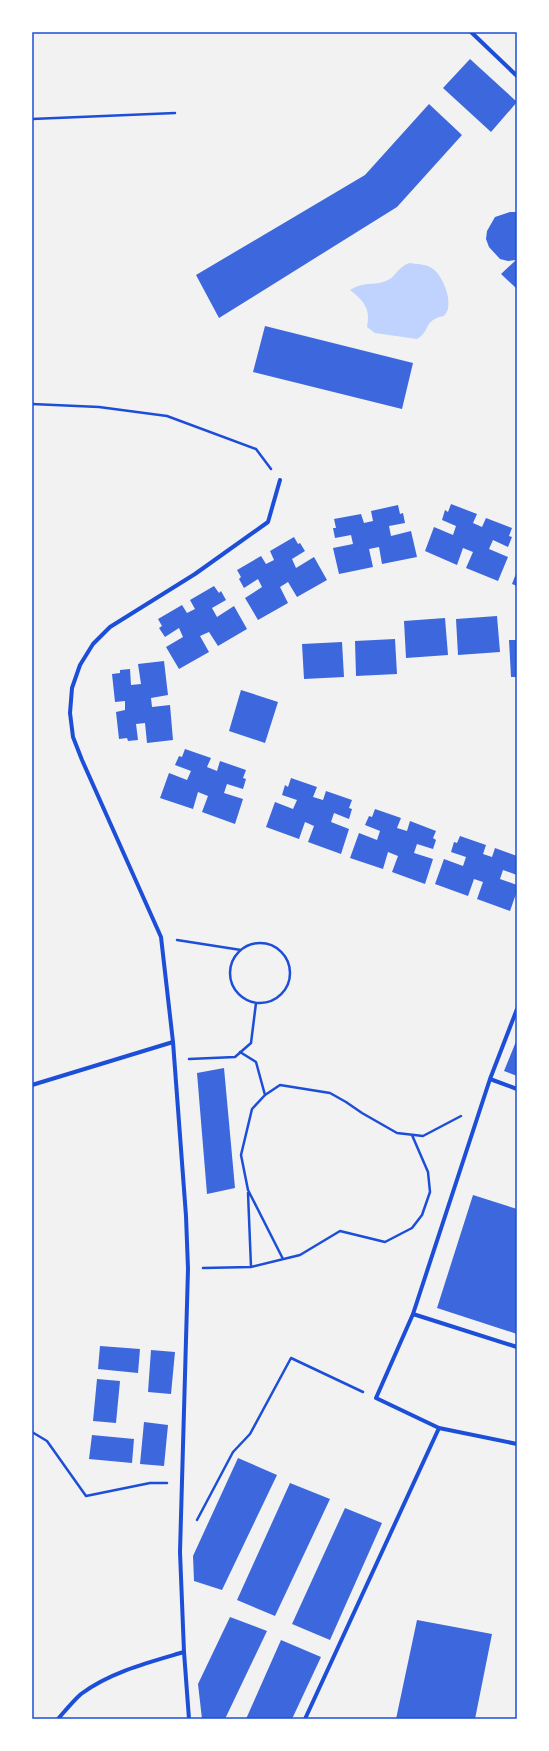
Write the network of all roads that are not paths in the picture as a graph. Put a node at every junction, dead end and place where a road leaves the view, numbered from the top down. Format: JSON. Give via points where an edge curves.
{"nodes":[{"id":1,"x":471,"y":32,"type":"edge"},
{"id":2,"x":517,"y":76,"type":"edge"},
{"id":3,"x":280,"y":480,"type":"road end"},
{"id":4,"x":517,"y":1009,"type":"edge"},
{"id":5,"x":173,"y":1042,"type":"junction"},
{"id":6,"x":490,"y":1079,"type":"junction"},
{"id":7,"x":32,"y":1085,"type":"edge"},
{"id":8,"x":517,"y":1089,"type":"edge"},
{"id":9,"x":413,"y":1314,"type":"junction"},
{"id":10,"x":517,"y":1347,"type":"edge"},
{"id":11,"x":439,"y":1428,"type":"junction"},
{"id":12,"x":517,"y":1444,"type":"edge"},
{"id":13,"x":184,"y":1652,"type":"junction"},
{"id":14,"x":58,"y":1719,"type":"edge"},
{"id":15,"x":189,"y":1719,"type":"edge"},
{"id":16,"x":305,"y":1719,"type":"edge"}],
"edges":[{"from":1,"to":2,"type":"street"},
{"from":3,"to":5,"type":"street","via":[[268,522],[195,574],[110,626],[93,644],[80,665],[72,688],[70,713],[73,738],[161,937]]},
{"from":4,"to":6,"type":"street"},
{"from":5,"to":7,"type":"street"},
{"from":5,"to":13,"type":"street","via":[[188,1269],[180,1552]]},
{"from":6,"to":8,"type":"street"},
{"from":6,"to":9,"type":"street"},
{"from":9,"to":10,"type":"street"},
{"from":9,"to":11,"type":"street","via":[[376,1398]]},
{"from":11,"to":12,"type":"street"},
{"from":11,"to":16,"type":"street"},
{"from":13,"to":14,"type":"street","via":[[105,1680],[80,1695]]},
{"from":13,"to":15,"type":"street"}]}
